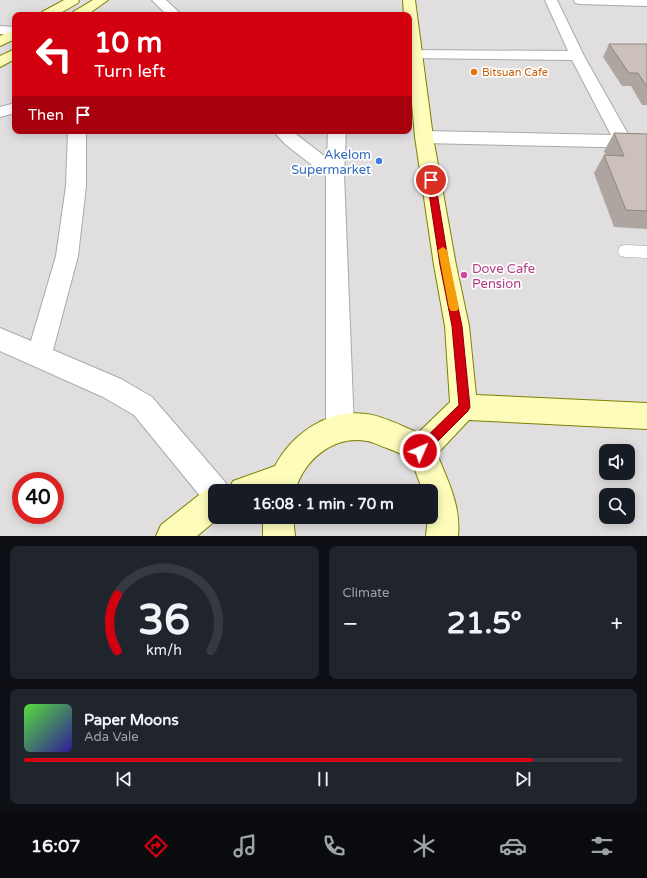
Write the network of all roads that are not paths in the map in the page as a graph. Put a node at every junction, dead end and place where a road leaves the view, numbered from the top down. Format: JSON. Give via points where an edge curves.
{"nodes":[{"id":1,"x":73,"y":0,"type":"edge"},
{"id":2,"x":102,"y":0,"type":"edge"},
{"id":3,"x":158,"y":0,"type":"edge"},
{"id":4,"x":409,"y":0,"type":"edge"},
{"id":5,"x":551,"y":0,"type":"edge"},
{"id":6,"x":580,"y":0,"type":"edge"},
{"id":7,"x":647,"y":2,"type":"edge"},
{"id":8,"x":52,"y":12,"type":"edge"},
{"id":9,"x":83,"y":12,"type":"edge"},
{"id":10,"x":172,"y":12,"type":"edge"},
{"id":11,"x":410,"y":12,"type":"edge"},
{"id":12,"x":0,"y":30,"type":"edge"},
{"id":13,"x":12,"y":32,"type":"edge"},
{"id":14,"x":12,"y":34,"type":"edge"},
{"id":15,"x":0,"y":42,"type":"edge"},
{"id":16,"x":412,"y":54,"type":"edge"},
{"id":17,"x":12,"y":55,"type":"edge"},
{"id":18,"x":577,"y":56,"type":"junction"},
{"id":19,"x":0,"y":62,"type":"edge"},
{"id":20,"x":12,"y":109,"type":"edge"},
{"id":21,"x":0,"y":112,"type":"edge"},
{"id":22,"x":78,"y":134,"type":"edge"},
{"id":23,"x":285,"y":134,"type":"edge"},
{"id":24,"x":337,"y":134,"type":"edge"},
{"id":25,"x":424,"y":137,"type":"junction"},
{"id":26,"x":623,"y":141,"type":"junction"},
{"id":27,"x":647,"y":142,"type":"edge"},
{"id":28,"x":335,"y":174,"type":"junction"},
{"id":29,"x":626,"y":251,"type":"dead end"},
{"id":30,"x":647,"y":252,"type":"edge"},
{"id":31,"x":0,"y":339,"type":"edge"},
{"id":32,"x":39,"y":357,"type":"junction"},
{"id":33,"x":464,"y":407,"type":"junction"},
{"id":34,"x":647,"y":416,"type":"edge"},
{"id":35,"x":340,"y":428,"type":"junction"},
{"id":36,"x":420,"y":451,"type":"junction"},
{"id":37,"x":208,"y":484,"type":"edge"},
{"id":38,"x":283,"y":484,"type":"edge"},
{"id":39,"x":208,"y":508,"type":"edge"},
{"id":40,"x":278,"y":524,"type":"edge"},
{"id":41,"x":172,"y":536,"type":"edge"},
{"id":42,"x":279,"y":536,"type":"edge"},
{"id":43,"x":442,"y":536,"type":"edge"}],
"edges":[{"from":1,"to":8,"type":"street"},
{"from":2,"to":9,"type":"street"},
{"from":3,"to":10,"type":"street"},
{"from":4,"to":11,"type":"street"},
{"from":5,"to":18,"type":"street"},
{"from":6,"to":7,"type":"street"},
{"from":12,"to":13,"type":"street"},
{"from":14,"to":15,"type":"street"},
{"from":16,"to":18,"type":"street"},
{"from":16,"to":25,"type":"street"},
{"from":17,"to":19,"type":"street"},
{"from":18,"to":26,"type":"street"},
{"from":20,"to":21,"type":"street"},
{"from":22,"to":32,"type":"street","via":[[76,186],[67,256]]},
{"from":23,"to":28,"type":"street"},
{"from":24,"to":28,"type":"street"},
{"from":25,"to":26,"type":"street"},
{"from":25,"to":33,"type":"street","via":[[457,326]]},
{"from":26,"to":27,"type":"street"},
{"from":28,"to":35,"type":"street"},
{"from":29,"to":30,"type":"lane"},
{"from":31,"to":32,"type":"street"},
{"from":32,"to":37,"type":"street","via":[[112,388],[143,406]]},
{"from":33,"to":34,"type":"street"},
{"from":33,"to":36,"type":"street"},
{"from":35,"to":36,"type":"street","via":[[366,427],[397,438]]},
{"from":35,"to":38,"type":"street","via":[[315,438],[298,454]]},
{"from":36,"to":43,"type":"street","via":[[440,495],[444,526]]},
{"from":39,"to":41,"type":"street"},
{"from":40,"to":42,"type":"street"}]}
